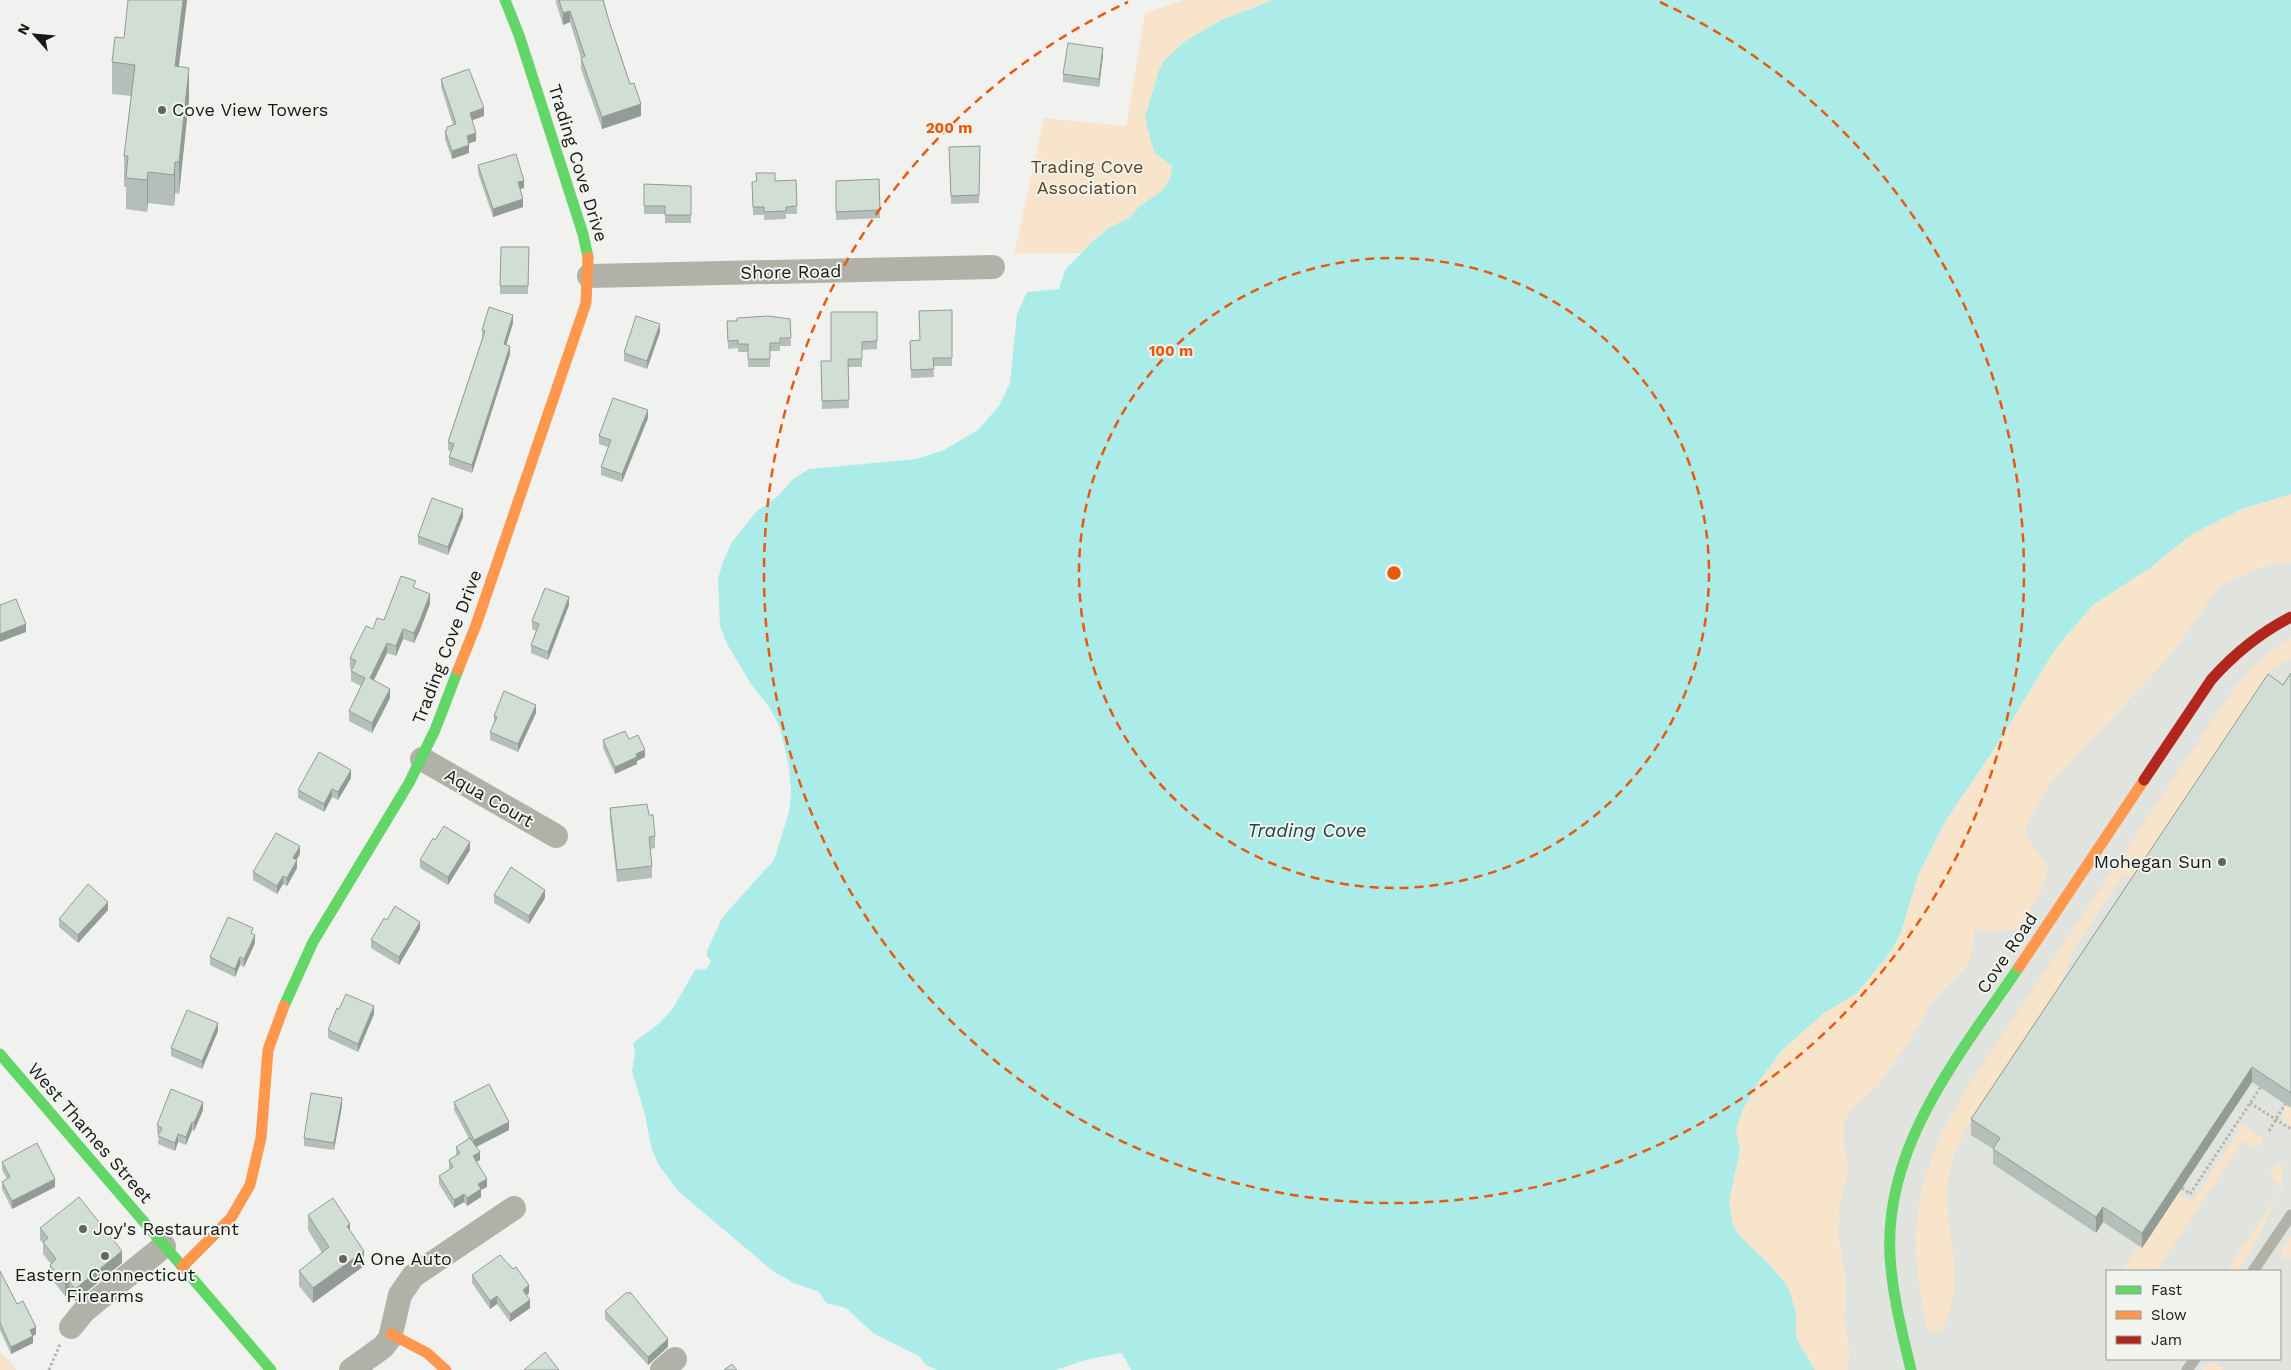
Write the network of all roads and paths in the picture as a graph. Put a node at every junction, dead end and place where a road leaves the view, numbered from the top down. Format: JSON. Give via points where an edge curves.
{"nodes":[{"id":1,"x":505,"y":0,"type":"edge"},
{"id":2,"x":993,"y":267,"type":"dead end"},
{"id":3,"x":589,"y":276,"type":"junction"},
{"id":4,"x":2291,"y":617,"type":"edge"},
{"id":5,"x":422,"y":759,"type":"junction"},
{"id":6,"x":556,"y":836,"type":"dead end"},
{"id":7,"x":0,"y":1054,"type":"edge"},
{"id":8,"x":2265,"y":1079,"type":"edge"},
{"id":9,"x":2250,"y":1103,"type":"junction"},
{"id":10,"x":2285,"y":1104,"type":"edge"},
{"id":11,"x":2275,"y":1119,"type":"junction"},
{"id":12,"x":2291,"y":1129,"type":"edge"},
{"id":13,"x":2269,"y":1131,"type":"dead end"},
{"id":14,"x":2182,"y":1188,"type":"edge"},
{"id":15,"x":514,"y":1208,"type":"dead end"},
{"id":16,"x":2291,"y":1215,"type":"edge"},
{"id":17,"x":164,"y":1246,"type":"junction"},
{"id":18,"x":182,"y":1267,"type":"junction"},
{"id":19,"x":2254,"y":1270,"type":"edge"},
{"id":20,"x":71,"y":1327,"type":"dead end"},
{"id":21,"x":391,"y":1334,"type":"junction"},
{"id":22,"x":270,"y":1370,"type":"edge"},
{"id":23,"x":351,"y":1370,"type":"edge"},
{"id":24,"x":446,"y":1370,"type":"edge"},
{"id":25,"x":1911,"y":1370,"type":"edge"}],
"edges":[{"from":1,"to":3,"type":"street","name":"Trading Cove Drive","via":[[583,234]]},
{"from":2,"to":3,"type":"street","name":"Shore Road"},
{"from":3,"to":5,"type":"street","name":"Trading Cove Drive","via":[[579,326],[497,565],[456,681]]},
{"from":4,"to":25,"type":"street","name":"Cove Road","via":[[2245,645],[2211,680],[1929,1101],[1911,1139],[1899,1176],[1891,1234],[1895,1292]]},
{"from":5,"to":6,"type":"street","name":"Aqua Court"},
{"from":5,"to":18,"type":"street","name":"Trading Cove Drive","via":[[325,919],[278,1018],[268,1050],[261,1138],[250,1185],[231,1218]]},
{"from":7,"to":17,"type":"street","name":"West Thames Street"},
{"from":8,"to":9,"type":"path"},
{"from":9,"to":11,"type":"path"},
{"from":9,"to":14,"type":"path","via":[[2190,1194]]},
{"from":10,"to":11,"type":"path"},
{"from":11,"to":12,"type":"path"},
{"from":11,"to":13,"type":"path"},
{"from":15,"to":21,"type":"street","via":[[413,1276],[400,1294]]},
{"from":16,"to":19,"type":"lane"},
{"from":17,"to":18,"type":"street","name":"West Thames Street"},
{"from":17,"to":20,"type":"street","via":[[84,1311]]},
{"from":18,"to":22,"type":"street","name":"West Thames Street"},
{"from":21,"to":23,"type":"street","via":[[383,1347]]},
{"from":21,"to":24,"type":"street","via":[[427,1353]]}]}
